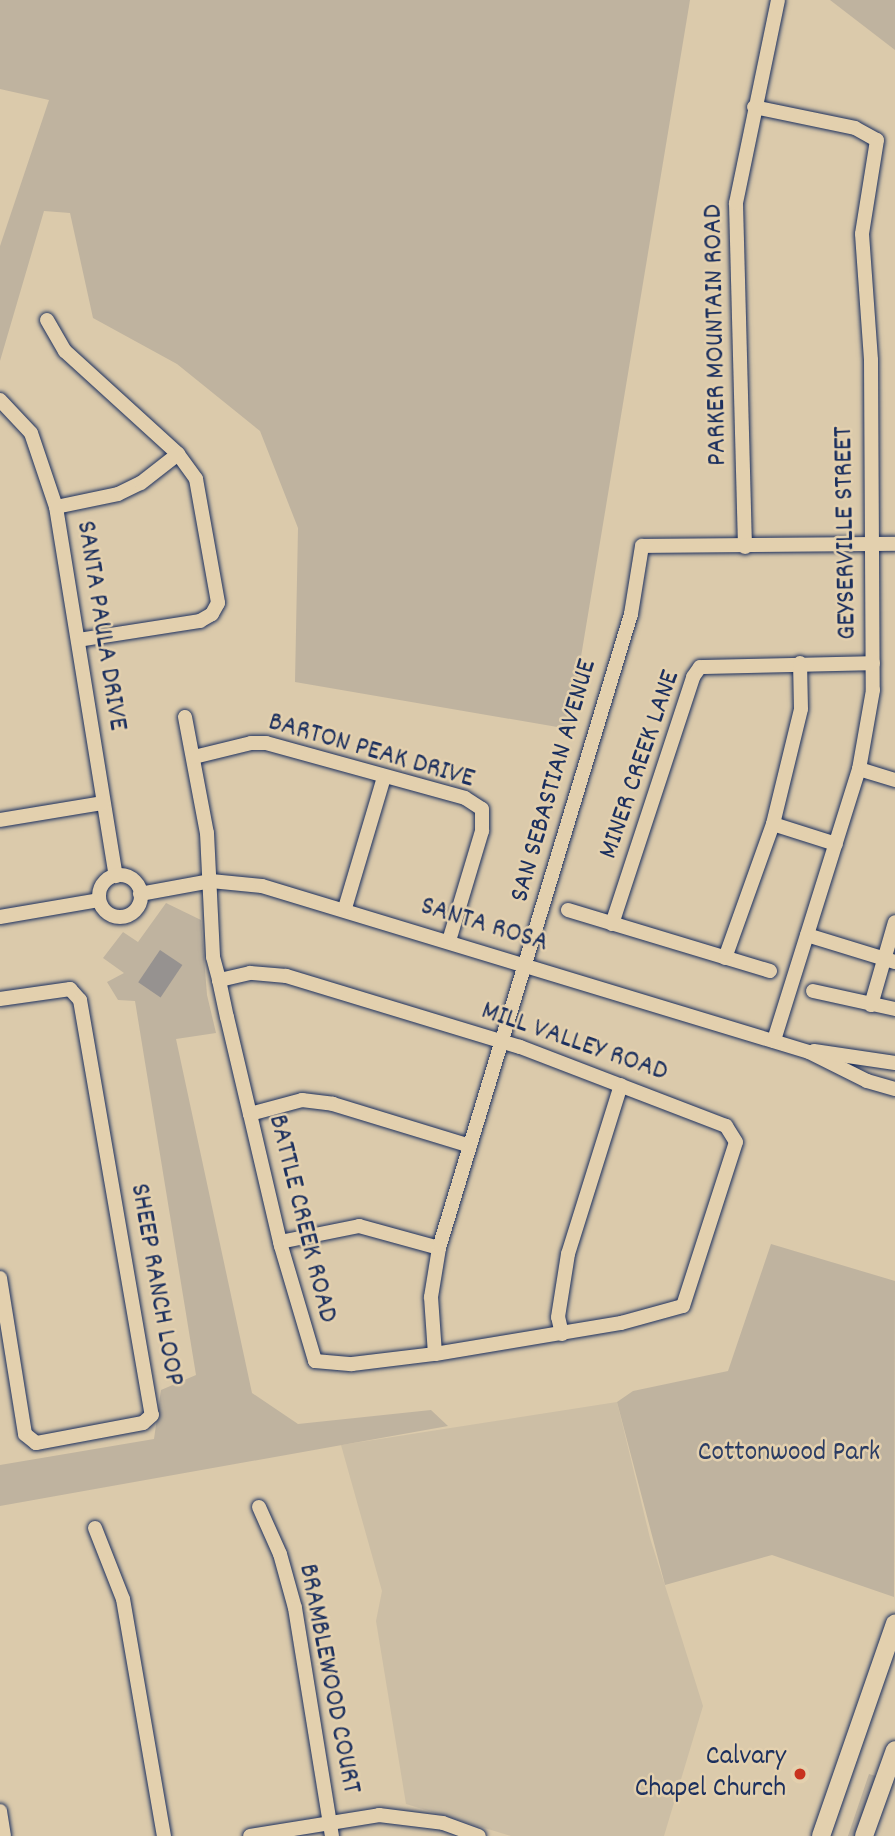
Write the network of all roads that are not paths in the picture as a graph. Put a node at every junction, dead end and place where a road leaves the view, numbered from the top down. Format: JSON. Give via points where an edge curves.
{"nodes":[{"id":1,"x":778,"y":0,"type":"edge"},
{"id":2,"x":754,"y":107,"type":"junction"},
{"id":3,"x":47,"y":320,"type":"dead end"},
{"id":4,"x":0,"y":400,"type":"edge"},
{"id":5,"x":178,"y":454,"type":"junction"},
{"id":6,"x":56,"y":507,"type":"junction"},
{"id":7,"x":871,"y":544,"type":"junction"},
{"id":8,"x":895,"y":544,"type":"edge"},
{"id":9,"x":745,"y":547,"type":"junction"},
{"id":10,"x":79,"y":640,"type":"junction"},
{"id":11,"x":800,"y":663,"type":"junction"},
{"id":12,"x":873,"y":663,"type":"junction"},
{"id":13,"x":185,"y":718,"type":"dead end"},
{"id":14,"x":194,"y":757,"type":"junction"},
{"id":15,"x":859,"y":769,"type":"junction"},
{"id":16,"x":384,"y":777,"type":"junction"},
{"id":17,"x":895,"y":780,"type":"edge"},
{"id":18,"x":103,"y":803,"type":"junction"},
{"id":19,"x":0,"y":820,"type":"edge"},
{"id":20,"x":774,"y":824,"type":"junction"},
{"id":21,"x":836,"y":844,"type":"junction"},
{"id":22,"x":116,"y":876,"type":"junction"},
{"id":23,"x":211,"y":881,"type":"junction"},
{"id":24,"x":140,"y":894,"type":"junction"},
{"id":25,"x":99,"y":900,"type":"junction"},
{"id":26,"x":345,"y":908,"type":"junction"},
{"id":27,"x":568,"y":910,"type":"dead end"},
{"id":28,"x":0,"y":917,"type":"edge"},
{"id":29,"x":895,"y":922,"type":"edge"},
{"id":30,"x":612,"y":924,"type":"junction"},
{"id":31,"x":807,"y":935,"type":"junction"},
{"id":32,"x":449,"y":941,"type":"junction"},
{"id":33,"x":725,"y":958,"type":"junction"},
{"id":34,"x":889,"y":961,"type":"edge"},
{"id":35,"x":526,"y":964,"type":"junction"},
{"id":36,"x":770,"y":971,"type":"dead end"},
{"id":37,"x":219,"y":980,"type":"junction"},
{"id":38,"x":813,"y":991,"type":"dead end"},
{"id":39,"x":0,"y":999,"type":"edge"},
{"id":40,"x":871,"y":1005,"type":"junction"},
{"id":41,"x":895,"y":1009,"type":"edge"},
{"id":42,"x":501,"y":1041,"type":"junction"},
{"id":43,"x":774,"y":1041,"type":"junction"},
{"id":44,"x":809,"y":1052,"type":"junction"},
{"id":45,"x":895,"y":1063,"type":"edge"},
{"id":46,"x":621,"y":1085,"type":"junction"},
{"id":47,"x":895,"y":1089,"type":"edge"},
{"id":48,"x":250,"y":1114,"type":"junction"},
{"id":49,"x":470,"y":1146,"type":"junction"},
{"id":50,"x":280,"y":1242,"type":"junction"},
{"id":51,"x":439,"y":1248,"type":"junction"},
{"id":52,"x":0,"y":1278,"type":"edge"},
{"id":53,"x":683,"y":1306,"type":"joint"},
{"id":54,"x":562,"y":1334,"type":"junction"},
{"id":55,"x":435,"y":1354,"type":"junction"},
{"id":56,"x":259,"y":1507,"type":"dead end"},
{"id":57,"x":95,"y":1528,"type":"dead end"},
{"id":58,"x":895,"y":1624,"type":"edge"},
{"id":59,"x":895,"y":1750,"type":"edge"},
{"id":60,"x":0,"y":1811,"type":"edge"},
{"id":61,"x":331,"y":1829,"type":"edge"},
{"id":62,"x":4,"y":1836,"type":"edge"},
{"id":63,"x":164,"y":1836,"type":"edge"},
{"id":64,"x":250,"y":1836,"type":"edge"},
{"id":65,"x":479,"y":1836,"type":"edge"},
{"id":66,"x":821,"y":1836,"type":"edge"},
{"id":67,"x":864,"y":1836,"type":"edge"}],
"edges":[{"from":1,"to":2,"type":"street","name":"PARKER MOUNTAIN ROAD"},
{"from":2,"to":7,"type":"street","name":"GEYSERVILLE STREET","via":[[855,128],[877,140],[862,234],[870,360]]},
{"from":2,"to":9,"type":"street","name":"PARKER MOUNTAIN ROAD","via":[[736,203]]},
{"from":3,"to":5,"type":"street","via":[[65,351]]},
{"from":4,"to":6,"type":"street","name":"SANTA PAULA DRIVE","via":[[31,433]]},
{"from":5,"to":6,"type":"street","via":[[141,483],[118,494]]},
{"from":5,"to":10,"type":"street","via":[[196,479],[203,503],[218,603],[212,614],[200,621]]},
{"from":6,"to":10,"type":"street","name":"SANTA PAULA DRIVE"},
{"from":7,"to":8,"type":"street"},
{"from":7,"to":9,"type":"street"},
{"from":7,"to":12,"type":"street","name":"GEYSERVILLE STREET"},
{"from":9,"to":35,"type":"street","name":"SAN SEBASTIAN AVENUE","via":[[642,546],[633,606]]},
{"from":10,"to":18,"type":"street","name":"SANTA PAULA DRIVE"},
{"from":11,"to":12,"type":"street","name":"MINER CREEK LANE"},
{"from":11,"to":20,"type":"street","via":[[801,709]]},
{"from":11,"to":30,"type":"street","name":"MINER CREEK LANE","via":[[700,667]]},
{"from":12,"to":15,"type":"street","name":"GEYSERVILLE STREET"},
{"from":13,"to":14,"type":"street","name":"BATTLE CREEK ROAD"},
{"from":14,"to":16,"type":"street","name":"BARTON PEAK DRIVE","via":[[266,743]]},
{"from":14,"to":23,"type":"street","name":"BATTLE CREEK ROAD"},
{"from":15,"to":17,"type":"street"},
{"from":15,"to":21,"type":"street","name":"GEYSERVILLE STREET"},
{"from":16,"to":26,"type":"street"},
{"from":16,"to":32,"type":"street","name":"BARTON PEAK DRIVE","via":[[465,798],[482,809],[482,831]]},
{"from":18,"to":19,"type":"street"},
{"from":18,"to":22,"type":"street","name":"SANTA PAULA DRIVE"},
{"from":20,"to":21,"type":"street"},
{"from":20,"to":33,"type":"street"},
{"from":21,"to":31,"type":"street","name":"GEYSERVILLE STREET"},
{"from":22,"to":24,"type":"street","via":[[130,878]]},
{"from":22,"to":25,"type":"street","via":[[105,882]]},
{"from":23,"to":24,"type":"street","name":"SANTA ROSA"},
{"from":23,"to":26,"type":"street","name":"SANTA ROSA","via":[[262,886]]},
{"from":23,"to":37,"type":"street","name":"BATTLE CREEK ROAD","via":[[211,931]]},
{"from":24,"to":25,"type":"street","via":[[138,906],[123,917],[110,915]]},
{"from":25,"to":28,"type":"street"},
{"from":26,"to":32,"type":"street","name":"SANTA ROSA"},
{"from":27,"to":30,"type":"street"},
{"from":29,"to":34,"type":"street"},
{"from":30,"to":33,"type":"street"},
{"from":31,"to":34,"type":"street"},
{"from":31,"to":43,"type":"street","name":"GEYSERVILLE STREET"},
{"from":32,"to":35,"type":"street","name":"SANTA ROSA"},
{"from":33,"to":36,"type":"street"},
{"from":34,"to":40,"type":"street"},
{"from":35,"to":42,"type":"street","name":"SAN SEBASTIAN AVENUE"},
{"from":35,"to":43,"type":"street","name":"SANTA ROSA"},
{"from":37,"to":42,"type":"street","name":"MILL VALLEY ROAD","via":[[250,973],[286,976]]},
{"from":37,"to":48,"type":"street","name":"BATTLE CREEK ROAD"},
{"from":38,"to":40,"type":"street"},
{"from":39,"to":52,"type":"street","name":"SHEEP RANCH LOOP","via":[[70,989],[80,1000],[152,1415],[142,1423],[36,1443],[25,1434]]},
{"from":40,"to":41,"type":"street"},
{"from":42,"to":46,"type":"street","name":"MILL VALLEY ROAD"},
{"from":42,"to":49,"type":"street","name":"SAN SEBASTIAN AVENUE"},
{"from":43,"to":44,"type":"street","name":"SANTA ROSA"},
{"from":44,"to":45,"type":"street","name":"SANTA ROSA","via":[[840,1052]]},
{"from":44,"to":47,"type":"street","name":"SANTA ROSA","via":[[867,1081]]},
{"from":46,"to":53,"type":"street","name":"MILL VALLEY ROAD","via":[[726,1126],[736,1142]]},
{"from":46,"to":54,"type":"street","via":[[568,1254],[558,1317]]},
{"from":48,"to":49,"type":"street","via":[[302,1100],[333,1104]]},
{"from":48,"to":50,"type":"street","name":"BATTLE CREEK ROAD"},
{"from":49,"to":51,"type":"street","name":"SAN SEBASTIAN AVENUE"},
{"from":50,"to":51,"type":"street","via":[[359,1226]]},
{"from":50,"to":55,"type":"street","name":"BATTLE CREEK ROAD","via":[[315,1361],[352,1364]]},
{"from":51,"to":55,"type":"street","name":"SAN SEBASTIAN AVENUE","via":[[431,1297]]},
{"from":53,"to":54,"type":"street","name":"BATTLE CREEK ROAD","via":[[664,1315]]},
{"from":54,"to":55,"type":"street","name":"BATTLE CREEK ROAD"},
{"from":56,"to":61,"type":"street","name":"BRAMBLEWOOD COURT","via":[[280,1554],[295,1608]]},
{"from":57,"to":63,"type":"street","via":[[123,1599]]},
{"from":58,"to":66,"type":"main road"},
{"from":59,"to":67,"type":"main road"},
{"from":60,"to":62,"type":"street"},
{"from":61,"to":64,"type":"street"},
{"from":61,"to":65,"type":"street","via":[[405,1816]]}]}
